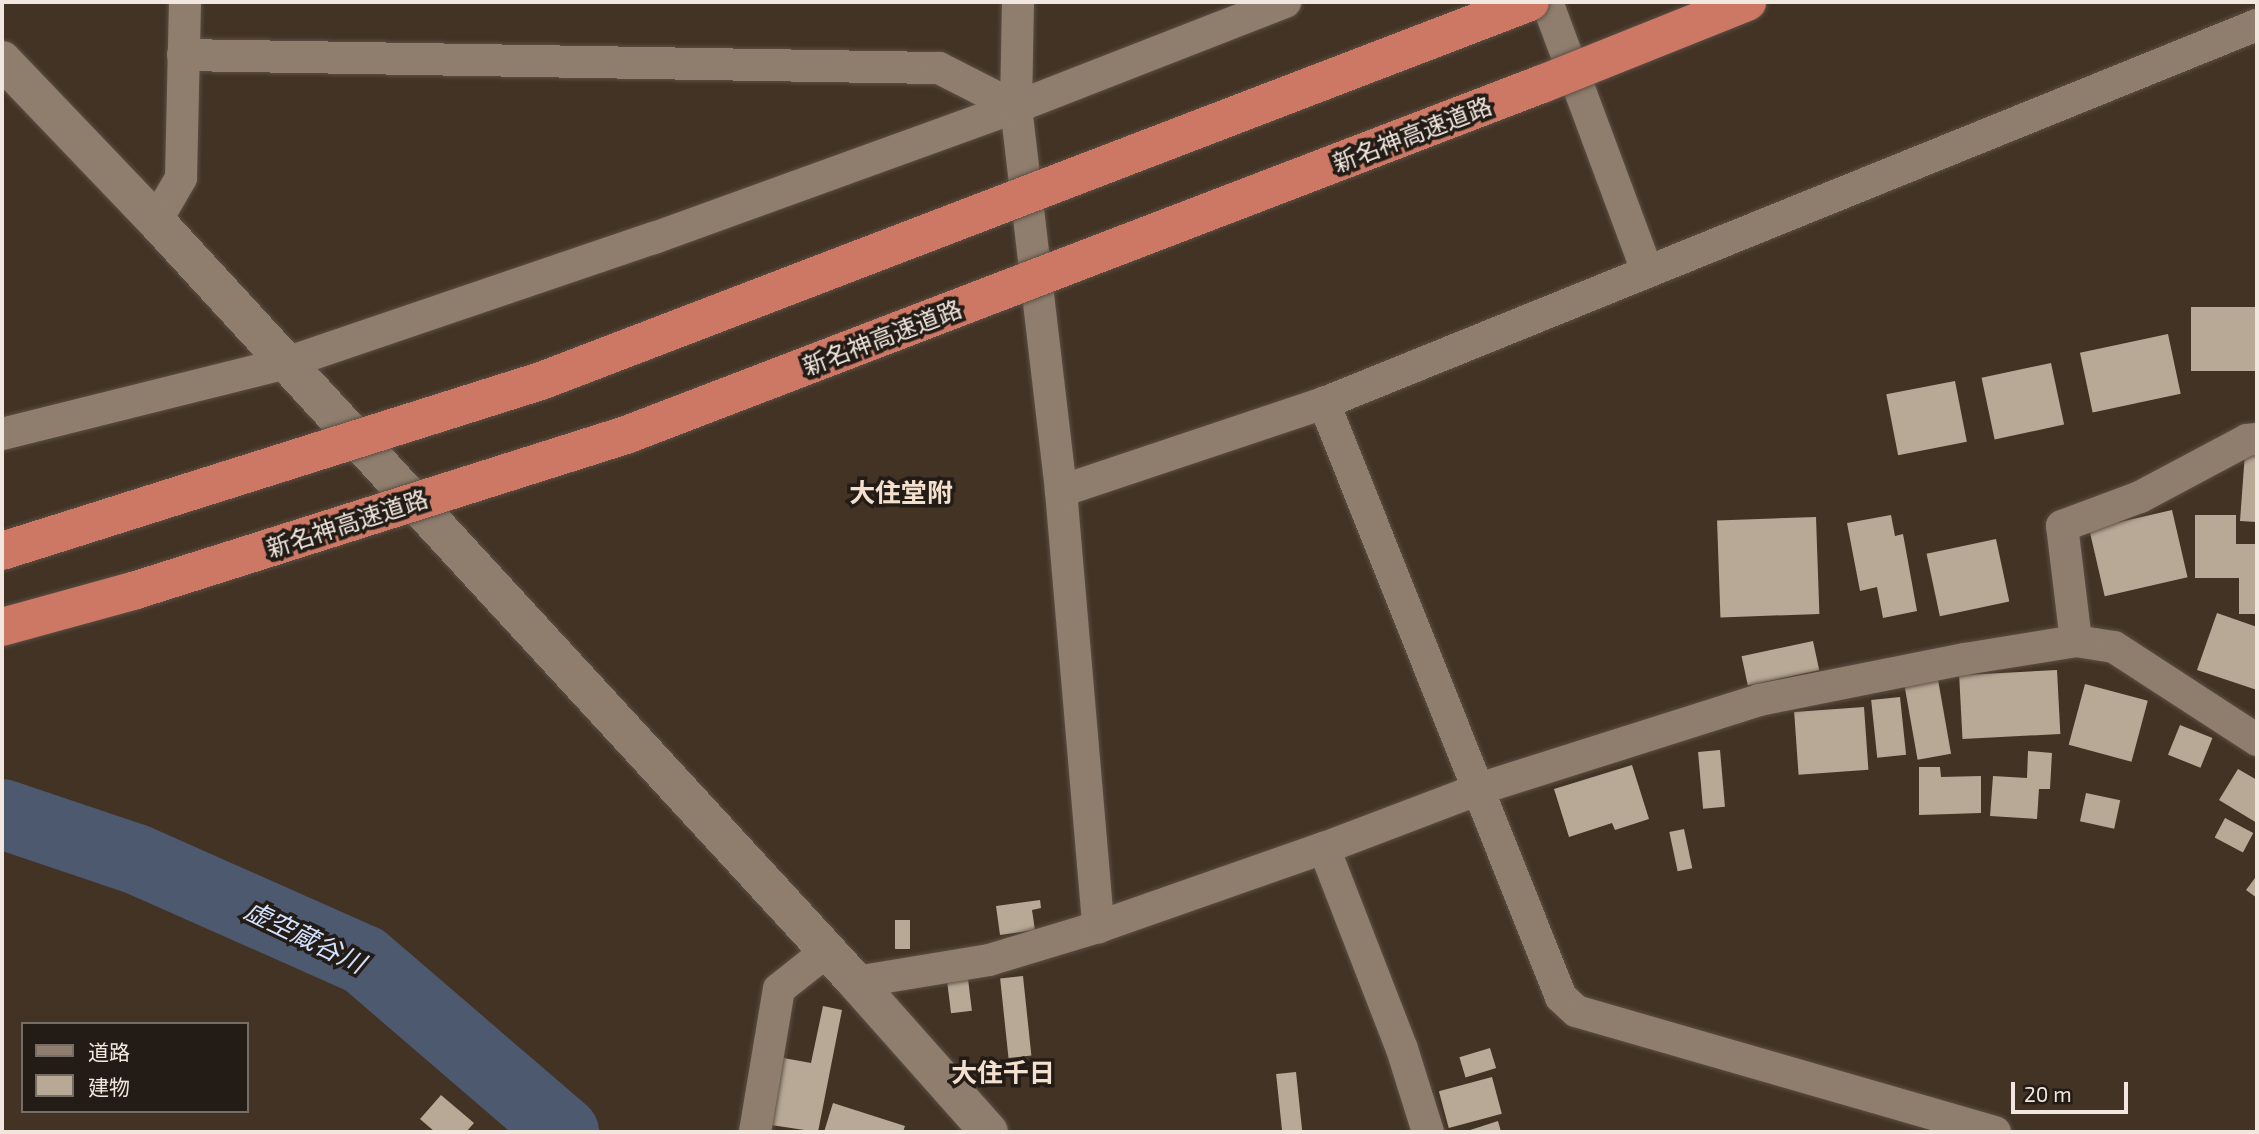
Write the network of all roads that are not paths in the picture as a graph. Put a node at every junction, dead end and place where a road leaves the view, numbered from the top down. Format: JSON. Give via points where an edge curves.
{"nodes":[{"id":1,"x":184,"y":2,"type":"edge"},
{"id":2,"x":1018,"y":2,"type":"edge"},
{"id":3,"x":1285,"y":2,"type":"edge"},
{"id":4,"x":1530,"y":2,"type":"edge"},
{"id":5,"x":1547,"y":2,"type":"edge"},
{"id":6,"x":1747,"y":2,"type":"edge"},
{"id":7,"x":2257,"y":25,"type":"edge"},
{"id":8,"x":183,"y":55,"type":"junction"},
{"id":9,"x":2,"y":60,"type":"edge"},
{"id":10,"x":1016,"y":107,"type":"junction"},
{"id":11,"x":156,"y":221,"type":"junction"},
{"id":12,"x":1647,"y":271,"type":"junction"},
{"id":13,"x":286,"y":363,"type":"junction"},
{"id":14,"x":1324,"y":403,"type":"junction"},
{"id":15,"x":2,"y":434,"type":"edge"},
{"id":16,"x":2257,"y":439,"type":"edge"},
{"id":17,"x":1061,"y":491,"type":"junction"},
{"id":18,"x":2,"y":551,"type":"edge"},
{"id":19,"x":2,"y":627,"type":"edge"},
{"id":20,"x":2076,"y":641,"type":"junction"},
{"id":21,"x":2257,"y":740,"type":"edge"},
{"id":22,"x":1479,"y":789,"type":"junction"},
{"id":23,"x":1324,"y":848,"type":"junction"},
{"id":24,"x":1098,"y":927,"type":"junction"},
{"id":25,"x":828,"y":951,"type":"junction"},
{"id":26,"x":856,"y":982,"type":"junction"},
{"id":27,"x":755,"y":1132,"type":"edge"},
{"id":28,"x":989,"y":1132,"type":"edge"},
{"id":29,"x":1428,"y":1132,"type":"edge"},
{"id":30,"x":1995,"y":1132,"type":"edge"}],
"edges":[{"from":1,"to":8,"type":"street"},
{"from":2,"to":10,"type":"street"},
{"from":3,"to":10,"type":"street"},
{"from":4,"to":18,"type":"highway","bridge":true,"via":[[541,382]]},
{"from":5,"to":12,"type":"street"},
{"from":6,"to":19,"type":"highway","name":"新名神高速道路","bridge":true,"via":[[626,435],[133,591]]},
{"from":7,"to":12,"type":"street"},
{"from":8,"to":10,"type":"street","via":[[939,68]]},
{"from":8,"to":11,"type":"street","via":[[181,178]]},
{"from":9,"to":11,"type":"street"},
{"from":10,"to":13,"type":"street"},
{"from":10,"to":17,"type":"street"},
{"from":11,"to":13,"type":"street"},
{"from":12,"to":14,"type":"street"},
{"from":13,"to":15,"type":"street"},
{"from":13,"to":25,"type":"street"},
{"from":14,"to":17,"type":"street"},
{"from":14,"to":22,"type":"street"},
{"from":16,"to":20,"type":"street","via":[[2246,440],[2140,497],[2062,526]]},
{"from":17,"to":24,"type":"street"},
{"from":20,"to":21,"type":"street","via":[[2114,647]]},
{"from":20,"to":22,"type":"street","via":[[1759,700]]},
{"from":22,"to":23,"type":"street"},
{"from":22,"to":30,"type":"street","via":[[1561,997],[1576,1011]]},
{"from":23,"to":24,"type":"street"},
{"from":23,"to":29,"type":"street","via":[[1402,1049]]},
{"from":24,"to":26,"type":"street","via":[[989,960]]},
{"from":25,"to":26,"type":"street"},
{"from":25,"to":27,"type":"street","via":[[779,989]]},
{"from":26,"to":28,"type":"street"}]}
